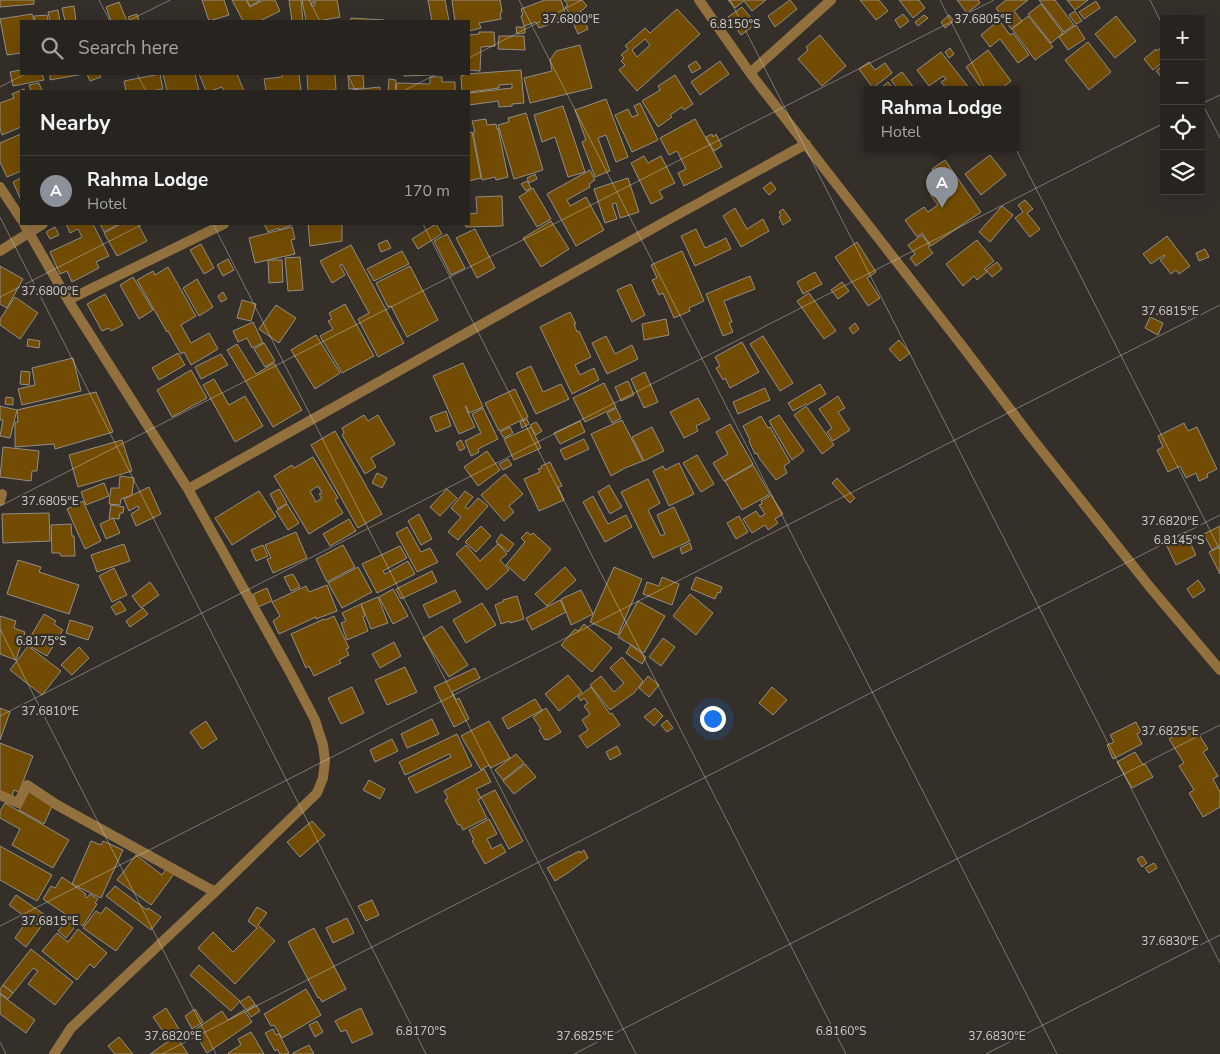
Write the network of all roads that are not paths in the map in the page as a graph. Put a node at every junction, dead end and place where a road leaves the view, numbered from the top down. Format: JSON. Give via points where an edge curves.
{"nodes":[{"id":1,"x":700,"y":0,"type":"edge"},
{"id":2,"x":831,"y":0,"type":"edge"},
{"id":3,"x":750,"y":73,"type":"junction"},
{"id":4,"x":806,"y":144,"type":"junction"},
{"id":5,"x":0,"y":187,"type":"edge"},
{"id":6,"x":20,"y":218,"type":"edge"},
{"id":7,"x":222,"y":225,"type":"edge"},
{"id":8,"x":27,"y":228,"type":"edge"},
{"id":9,"x":0,"y":251,"type":"edge"},
{"id":10,"x":68,"y":300,"type":"junction"},
{"id":11,"x":188,"y":490,"type":"junction"},
{"id":12,"x":1220,"y":670,"type":"edge"},
{"id":13,"x":0,"y":795,"type":"edge"},
{"id":14,"x":215,"y":892,"type":"junction"},
{"id":15,"x":54,"y":1054,"type":"edge"}],
"edges":[{"from":1,"to":3,"type":"street"},
{"from":2,"to":3,"type":"street"},
{"from":3,"to":4,"type":"street"},
{"from":4,"to":11,"type":"street"},
{"from":4,"to":12,"type":"street","via":[[1085,505]]},
{"from":5,"to":6,"type":"street"},
{"from":7,"to":10,"type":"street"},
{"from":8,"to":9,"type":"street"},
{"from":8,"to":10,"type":"street"},
{"from":10,"to":11,"type":"street"},
{"from":11,"to":14,"type":"street","via":[[290,672],[324,745],[323,778],[317,793]]},
{"from":13,"to":14,"type":"street","via":[[18,803],[27,785],[57,805]]},
{"from":14,"to":15,"type":"street","via":[[71,1028]]}]}
